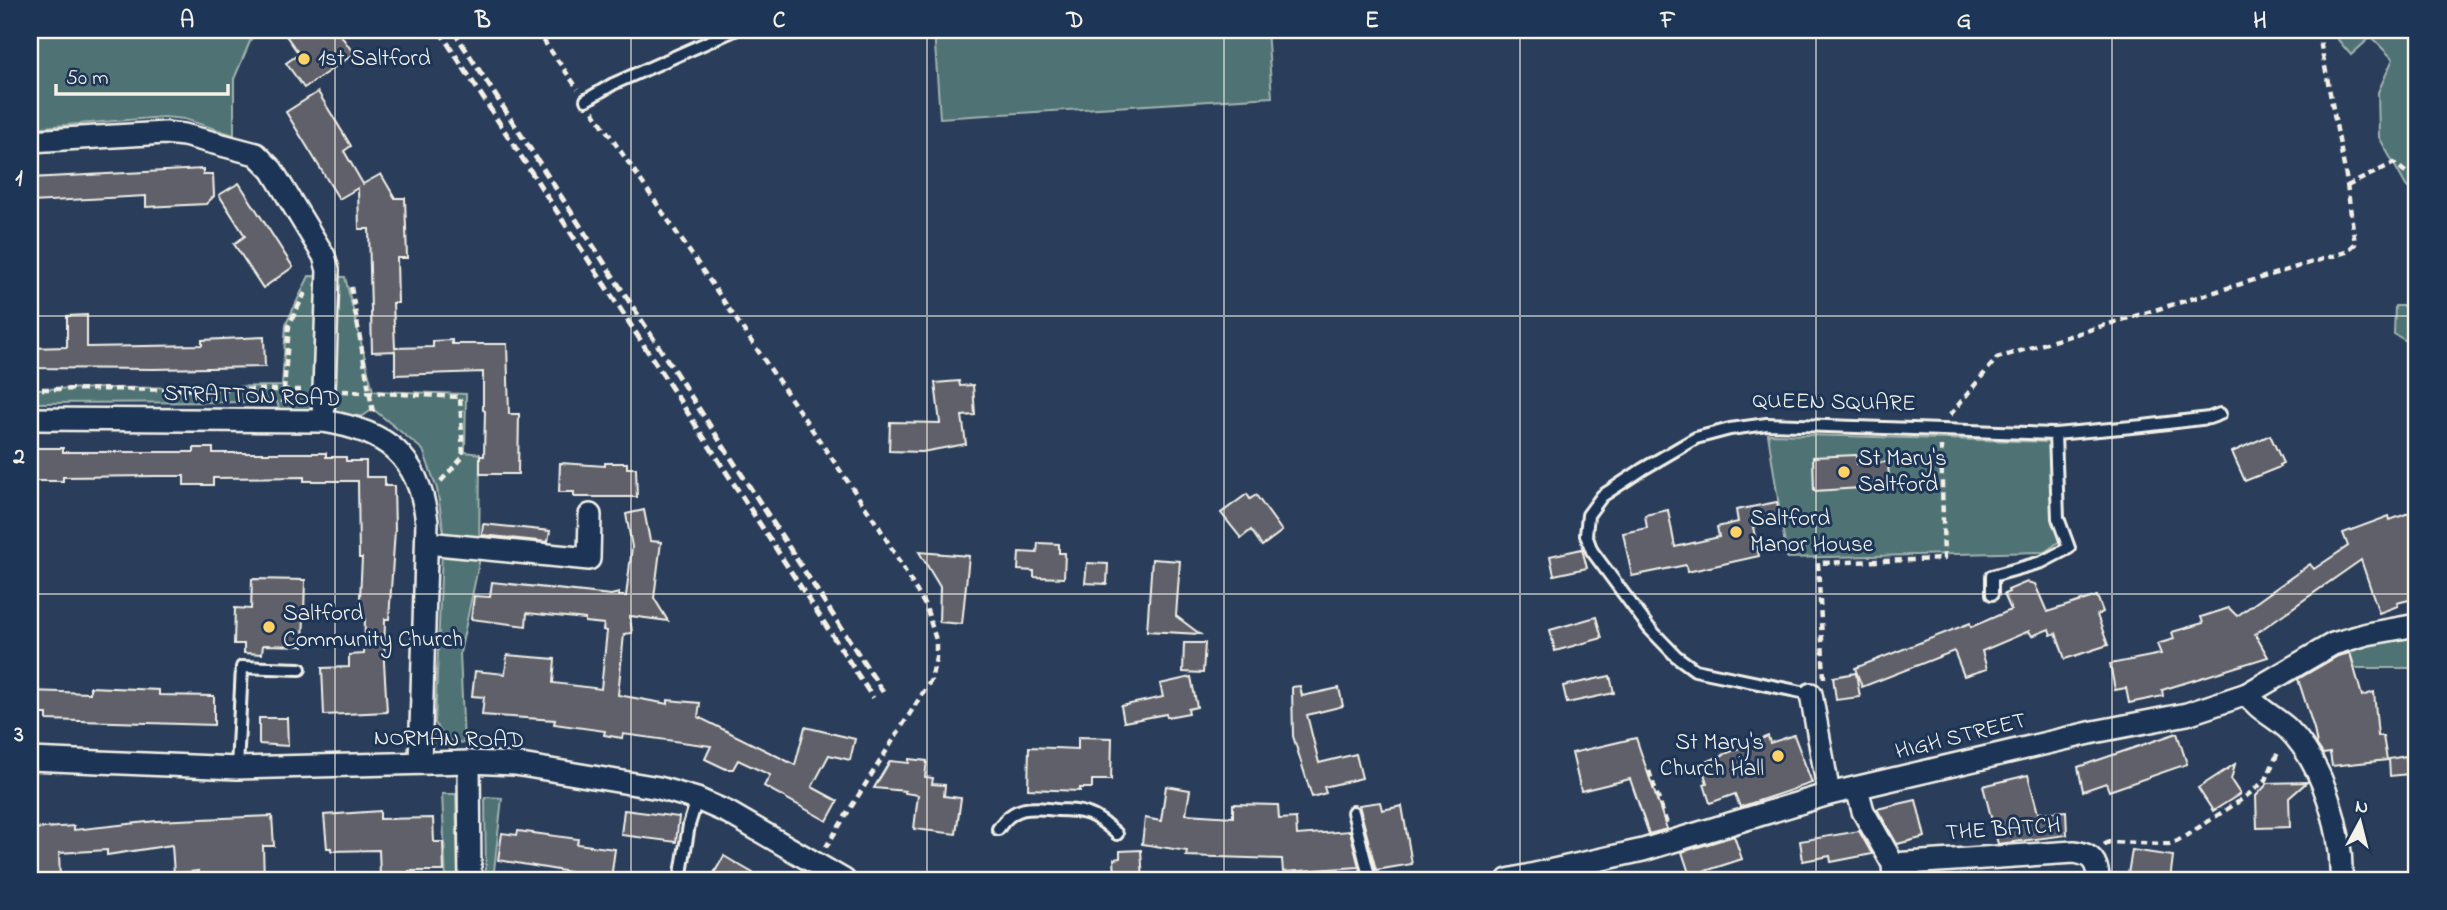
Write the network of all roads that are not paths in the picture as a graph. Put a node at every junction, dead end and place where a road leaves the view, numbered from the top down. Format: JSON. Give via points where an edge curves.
{"nodes":[{"id":1,"x":735,"y":30,"type":"edge"},
{"id":2,"x":586,"y":100,"type":"road end"},
{"id":3,"x":30,"y":141,"type":"edge"},
{"id":4,"x":2220,"y":414,"type":"dead end"},
{"id":5,"x":30,"y":419,"type":"edge"},
{"id":6,"x":323,"y":421,"type":"junction"},
{"id":7,"x":2055,"y":434,"type":"junction"},
{"id":8,"x":590,"y":515,"type":"dead end"},
{"id":9,"x":427,"y":543,"type":"junction"},
{"id":10,"x":1992,"y":594,"type":"dead end"},
{"id":11,"x":2417,"y":625,"type":"edge"},
{"id":12,"x":300,"y":669,"type":"dead end"},
{"id":13,"x":2247,"y":694,"type":"junction"},
{"id":14,"x":1813,"y":701,"type":"joint"},
{"id":15,"x":30,"y":760,"type":"edge"},
{"id":16,"x":469,"y":762,"type":"junction"},
{"id":17,"x":420,"y":763,"type":"junction"},
{"id":18,"x":237,"y":768,"type":"junction"},
{"id":19,"x":1857,"y":789,"type":"junction"},
{"id":20,"x":1829,"y":794,"type":"junction"},
{"id":21,"x":697,"y":799,"type":"junction"},
{"id":22,"x":1353,"y":812,"type":"dead end"},
{"id":23,"x":998,"y":829,"type":"dead end"},
{"id":24,"x":1118,"y":834,"type":"dead end"},
{"id":25,"x":1894,"y":872,"type":"edge"},
{"id":26,"x":470,"y":880,"type":"edge"},
{"id":27,"x":680,"y":880,"type":"edge"},
{"id":28,"x":844,"y":880,"type":"edge"},
{"id":29,"x":1370,"y":880,"type":"edge"},
{"id":30,"x":1508,"y":880,"type":"edge"},
{"id":31,"x":2098,"y":880,"type":"edge"},
{"id":32,"x":2342,"y":880,"type":"edge"}],
"edges":[{"from":1,"to":2,"type":"lane"},
{"from":3,"to":6,"type":"street","via":[[164,133],[256,154],[272,170],[328,270]]},
{"from":4,"to":7,"type":"lane","name":"QUEEN SQUARE"},
{"from":5,"to":6,"type":"street","name":"STRATTON ROAD"},
{"from":6,"to":9,"type":"street","name":"STRATTON ROAD","via":[[375,435],[409,464],[424,499]]},
{"from":7,"to":10,"type":"lane","via":[[2058,518],[2069,548],[2042,562],[1992,576]]},
{"from":7,"to":14,"type":"lane","name":"QUEEN SQUARE","via":[[1767,424],[1730,429],[1696,438],[1602,496],[1588,515],[1586,535],[1592,551],[1649,628],[1676,656],[1695,670]]},
{"from":8,"to":9,"type":"street","via":[[589,559]]},
{"from":9,"to":17,"type":"street","name":"STRATTON ROAD"},
{"from":11,"to":13,"type":"street","name":"HIGH STREET","via":[[2333,645]]},
{"from":12,"to":18,"type":"lane","via":[[242,667]]},
{"from":13,"to":19,"type":"street","name":"HIGH STREET","via":[[2187,714]]},
{"from":13,"to":32,"type":"street","via":[[2288,729],[2307,753],[2329,798]]},
{"from":14,"to":20,"type":"street"},
{"from":15,"to":18,"type":"street","name":"NORMAN ROAD"},
{"from":16,"to":17,"type":"street","name":"NORMAN ROAD"},
{"from":16,"to":21,"type":"street","name":"NORMAN ROAD","via":[[572,773]]},
{"from":16,"to":26,"type":"street"},
{"from":17,"to":18,"type":"street","name":"NORMAN ROAD"},
{"from":19,"to":20,"type":"street","name":"HIGH STREET"},
{"from":19,"to":25,"type":"street","name":"THE BATCH"},
{"from":20,"to":30,"type":"street","name":"HIGH STREET","via":[[1643,850]]},
{"from":21,"to":27,"type":"lane"},
{"from":21,"to":28,"type":"street","name":"NORMAN ROAD"},
{"from":22,"to":29,"type":"lane"},
{"from":23,"to":24,"type":"lane","via":[[1016,811],[1043,808],[1085,813]]},
{"from":25,"to":31,"type":"street","name":"THE BATCH","via":[[2074,852],[2090,856]]}]}
